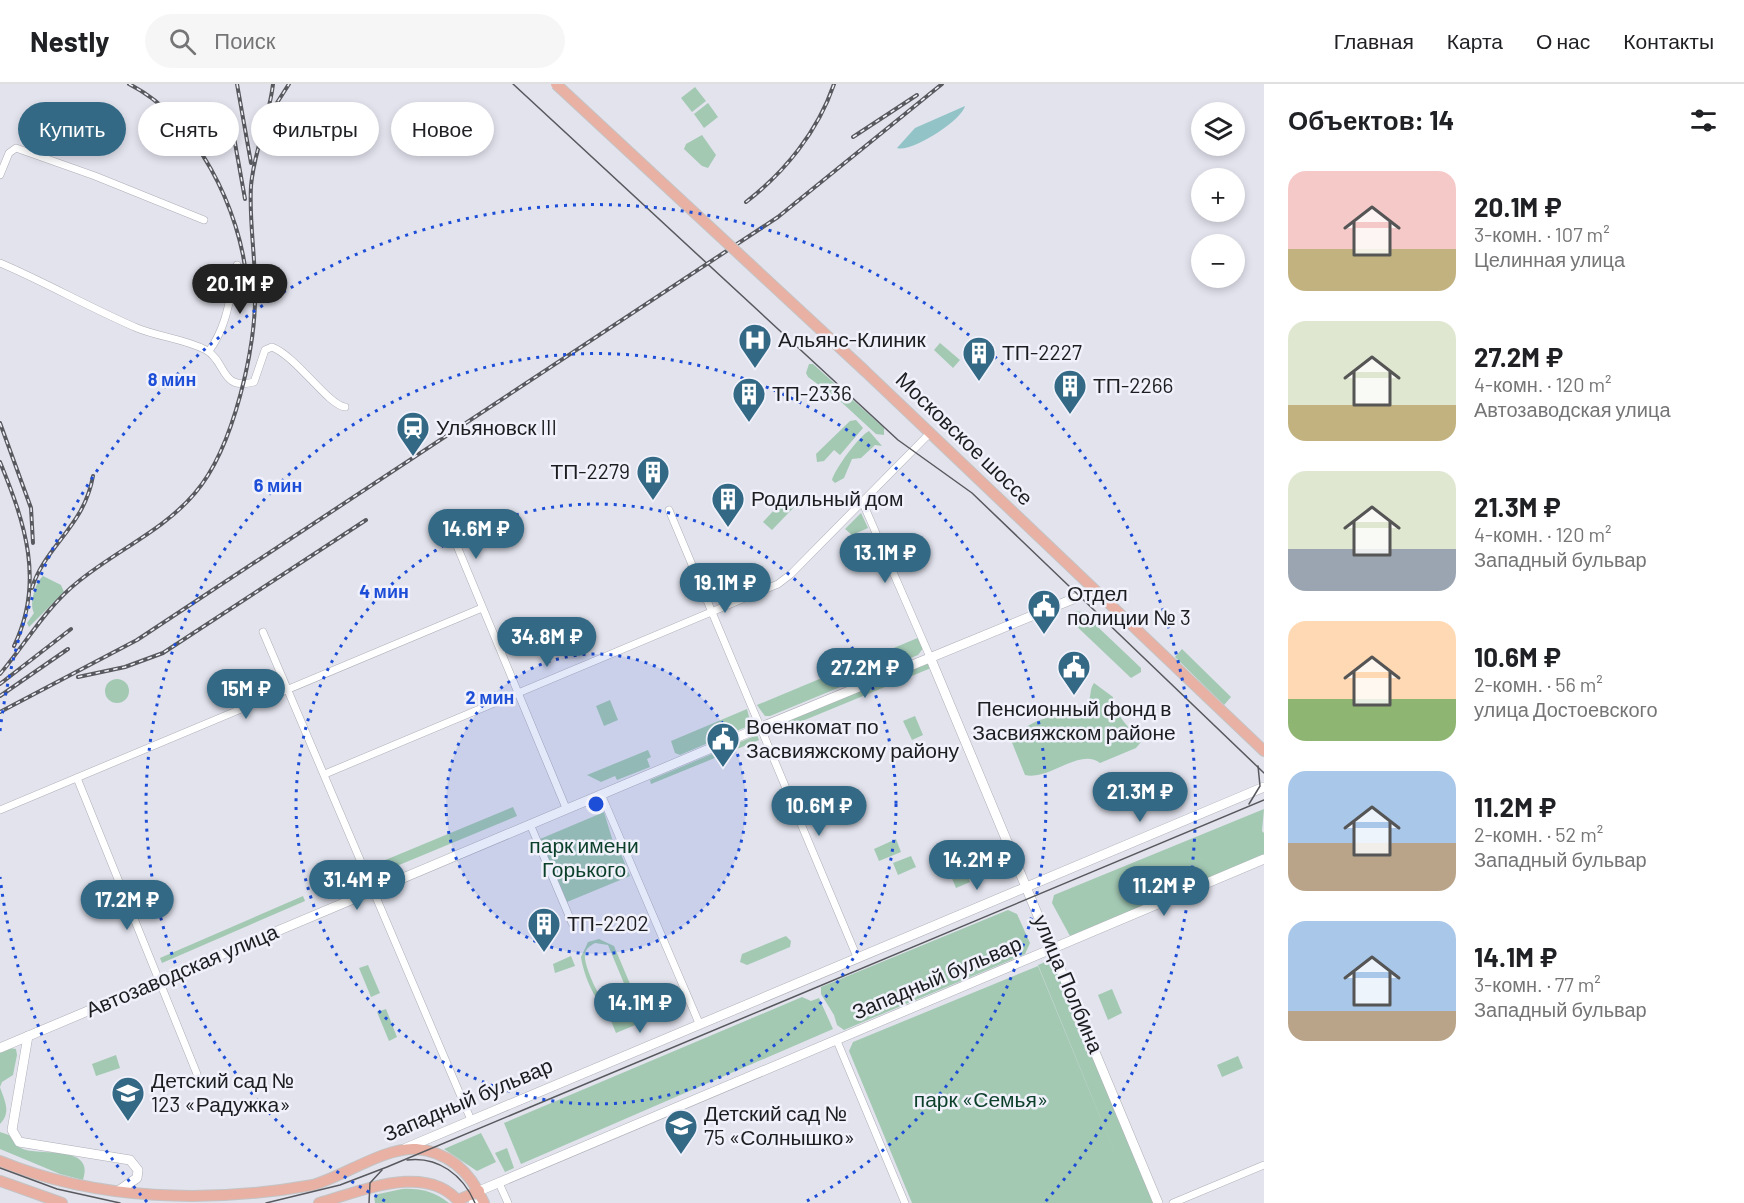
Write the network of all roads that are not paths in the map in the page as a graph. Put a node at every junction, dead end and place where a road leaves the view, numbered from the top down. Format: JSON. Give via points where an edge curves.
{"nodes":[{"id":1,"x":555,"y":84,"type":"edge"},
{"id":2,"x":0,"y":175,"type":"edge"},
{"id":3,"x":204,"y":220,"type":"dead end"},
{"id":4,"x":0,"y":263,"type":"edge"},
{"id":5,"x":237,"y":265,"type":"dead end"},
{"id":6,"x":208,"y":351,"type":"junction"},
{"id":7,"x":345,"y":407,"type":"dead end"},
{"id":8,"x":930,"y":433,"type":"junction"},
{"id":9,"x":862,"y":501,"type":"junction"},
{"id":10,"x":669,"y":510,"type":"dead end"},
{"id":11,"x":447,"y":522,"type":"dead end"},
{"id":12,"x":1095,"y":590,"type":"junction"},
{"id":13,"x":482,"y":608,"type":"junction"},
{"id":14,"x":711,"y":611,"type":"junction"},
{"id":15,"x":263,"y":632,"type":"dead end"},
{"id":16,"x":930,"y":657,"type":"junction"},
{"id":17,"x":289,"y":689,"type":"junction"},
{"id":18,"x":518,"y":694,"type":"junction"},
{"id":19,"x":759,"y":728,"type":"junction"},
{"id":20,"x":1264,"y":751,"type":"edge"},
{"id":21,"x":325,"y":774,"type":"junction"},
{"id":22,"x":77,"y":778,"type":"junction"},
{"id":23,"x":1264,"y":787,"type":"edge"},
{"id":24,"x":601,"y":794,"type":"junction"},
{"id":25,"x":566,"y":808,"type":"junction"},
{"id":26,"x":0,"y":810,"type":"edge"},
{"id":27,"x":530,"y":824,"type":"junction"},
{"id":28,"x":1264,"y":859,"type":"edge"},
{"id":29,"x":1026,"y":885,"type":"junction"},
{"id":30,"x":374,"y":890,"type":"junction"},
{"id":31,"x":572,"y":923,"type":"dead end"},
{"id":32,"x":1053,"y":950,"type":"junction"},
{"id":33,"x":857,"y":957,"type":"junction"},
{"id":34,"x":160,"y":980,"type":"junction"},
{"id":35,"x":699,"y":1023,"type":"junction"},
{"id":36,"x":28,"y":1036,"type":"junction"},
{"id":37,"x":837,"y":1041,"type":"junction"},
{"id":38,"x":0,"y":1048,"type":"edge"},
{"id":39,"x":197,"y":1074,"type":"dead end"},
{"id":40,"x":471,"y":1120,"type":"junction"},
{"id":41,"x":399,"y":1151,"type":"junction"},
{"id":42,"x":0,"y":1161,"type":"edge"},
{"id":43,"x":1264,"y":1166,"type":"edge"},
{"id":44,"x":0,"y":1181,"type":"edge"},
{"id":45,"x":499,"y":1182,"type":"junction"},
{"id":46,"x":479,"y":1191,"type":"junction"},
{"id":47,"x":110,"y":1195,"type":"junction"},
{"id":48,"x":464,"y":1201,"type":"edge"},
{"id":49,"x":62,"y":1203,"type":"edge"},
{"id":50,"x":319,"y":1203,"type":"edge"},
{"id":51,"x":482,"y":1203,"type":"edge"},
{"id":52,"x":508,"y":1203,"type":"edge"},
{"id":53,"x":905,"y":1203,"type":"edge"},
{"id":54,"x":1158,"y":1203,"type":"edge"},
{"id":55,"x":1173,"y":1203,"type":"edge"}],
"edges":[{"from":1,"to":8,"type":"main road","name":"Московское шоссе","bridge":true},
{"from":2,"to":3,"type":"street","via":[[9,153],[16,148]]},
{"from":4,"to":6,"type":"street","via":[[149,333]]},
{"from":5,"to":6,"type":"street","via":[[230,308]]},
{"from":6,"to":7,"type":"street","via":[[223,375],[235,383],[254,382],[265,350],[272,347],[284,352],[333,401]]},
{"from":8,"to":9,"type":"street"},
{"from":8,"to":12,"type":"main road","name":"Московское шоссе"},
{"from":9,"to":14,"type":"street","via":[[787,578]]},
{"from":9,"to":16,"type":"street","name":"улица Полбина"},
{"from":10,"to":14,"type":"street"},
{"from":11,"to":13,"type":"street"},
{"from":12,"to":16,"type":"street","name":"Автозаводская улица"},
{"from":12,"to":20,"type":"main road","name":"Московское шоссе"},
{"from":13,"to":17,"type":"street"},
{"from":13,"to":18,"type":"street"},
{"from":14,"to":18,"type":"street"},
{"from":14,"to":19,"type":"street"},
{"from":15,"to":17,"type":"street"},
{"from":16,"to":19,"type":"street","name":"Автозаводская улица"},
{"from":16,"to":29,"type":"street","name":"улица Полбина"},
{"from":17,"to":21,"type":"street"},
{"from":17,"to":22,"type":"street"},
{"from":18,"to":21,"type":"street"},
{"from":18,"to":25,"type":"street"},
{"from":19,"to":24,"type":"street","name":"Автозаводская улица"},
{"from":19,"to":33,"type":"street"},
{"from":21,"to":30,"type":"street"},
{"from":22,"to":26,"type":"street"},
{"from":22,"to":34,"type":"street"},
{"from":23,"to":29,"type":"street","name":"Западный бульвар"},
{"from":24,"to":25,"type":"street","name":"Автозаводская улица"},
{"from":24,"to":35,"type":"street"},
{"from":25,"to":27,"type":"street","name":"Автозаводская улица"},
{"from":27,"to":30,"type":"street","name":"Автозаводская улица"},
{"from":27,"to":31,"type":"street"},
{"from":28,"to":32,"type":"street","name":"Западный бульвар"},
{"from":29,"to":32,"type":"street","name":"улица Полбина"},
{"from":29,"to":33,"type":"street","name":"Западный бульвар"},
{"from":30,"to":34,"type":"street","name":"Автозаводская улица"},
{"from":30,"to":40,"type":"street"},
{"from":32,"to":37,"type":"street","name":"Западный бульвар"},
{"from":32,"to":54,"type":"street","name":"улица Полбина"},
{"from":33,"to":35,"type":"street","name":"Западный бульвар"},
{"from":34,"to":36,"type":"street","name":"Автозаводская улица"},
{"from":34,"to":39,"type":"street"},
{"from":35,"to":40,"type":"street","name":"Западный бульвар"},
{"from":36,"to":38,"type":"street","name":"Автозаводская улица"},
{"from":36,"to":47,"type":"street","via":[[13,1136],[19,1142],[130,1160],[138,1170],[137,1178]]},
{"from":37,"to":45,"type":"street","name":"Западный бульвар"},
{"from":37,"to":53,"type":"street"},
{"from":40,"to":41,"type":"street","name":"Западный бульвар"},
{"from":41,"to":46,"type":"main road","via":[[418,1149],[447,1158],[467,1173]]},
{"from":41,"to":47,"type":"main road","name":"Западный бульвар","via":[[314,1185],[261,1196],[204,1201]]},
{"from":42,"to":47,"type":"main road","name":"Западный бульвар","via":[[55,1182]]},
{"from":43,"to":55,"type":"street"},
{"from":44,"to":49,"type":"main road"},
{"from":45,"to":46,"type":"street","name":"Западный бульвар"},
{"from":45,"to":52,"type":"street"},
{"from":46,"to":48,"type":"main road","name":"Западный бульвар"},
{"from":46,"to":51,"type":"main road"},
{"from":48,"to":50,"type":"main road","via":[[425,1184],[395,1183]]},
{"from":48,"to":51,"type":"street"}]}
